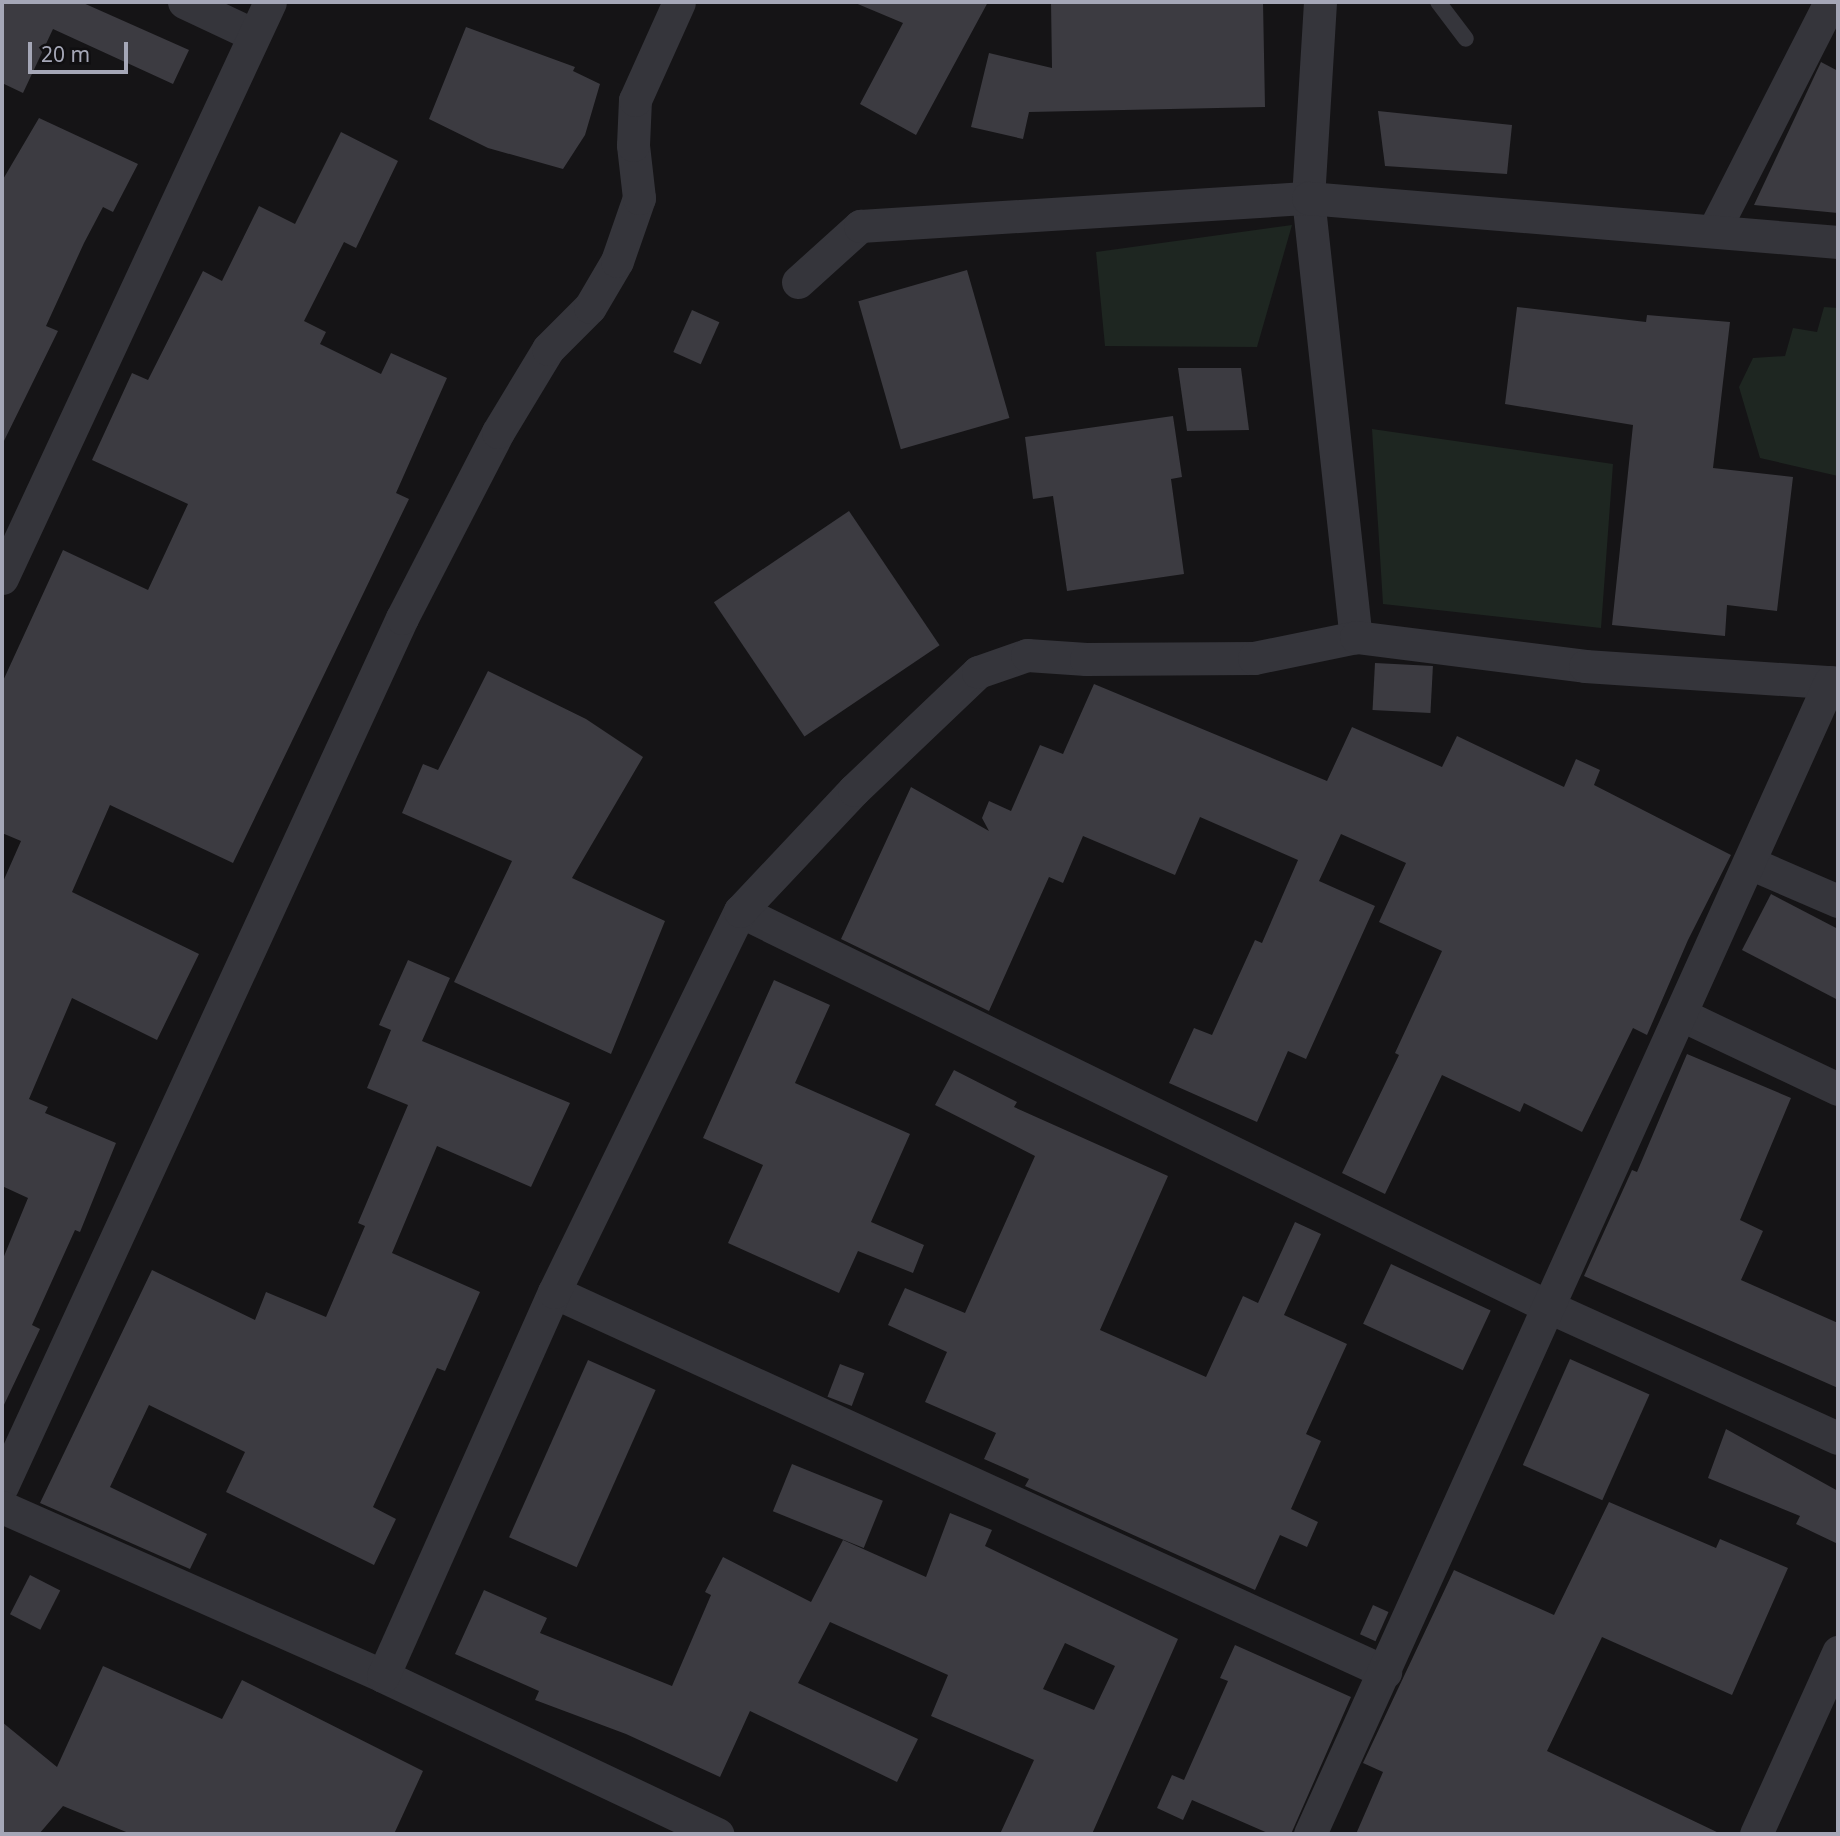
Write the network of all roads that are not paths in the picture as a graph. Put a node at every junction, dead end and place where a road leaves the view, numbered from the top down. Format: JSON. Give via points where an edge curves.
{"nodes":[{"id":1,"x":184,"y":2,"type":"edge"},
{"id":2,"x":270,"y":2,"type":"edge"},
{"id":3,"x":679,"y":2,"type":"edge"},
{"id":4,"x":1320,"y":2,"type":"edge"},
{"id":5,"x":1438,"y":2,"type":"edge"},
{"id":6,"x":1830,"y":2,"type":"edge"},
{"id":7,"x":254,"y":35,"type":"junction"},
{"id":8,"x":1466,"y":39,"type":"dead end"},
{"id":9,"x":1308,"y":198,"type":"junction"},
{"id":10,"x":1714,"y":230,"type":"junction"},
{"id":11,"x":1838,"y":242,"type":"edge"},
{"id":12,"x":798,"y":282,"type":"dead end"},
{"id":13,"x":2,"y":578,"type":"edge"},
{"id":14,"x":1356,"y":637,"type":"junction"},
{"id":15,"x":1834,"y":683,"type":"edge"},
{"id":16,"x":1750,"y":863,"type":"junction"},
{"id":17,"x":1838,"y":901,"type":"edge"},
{"id":18,"x":740,"y":911,"type":"junction"},
{"id":19,"x":1682,"y":1015,"type":"junction"},
{"id":20,"x":1838,"y":1089,"type":"edge"},
{"id":21,"x":554,"y":1292,"type":"junction"},
{"id":22,"x":1549,"y":1307,"type":"junction"},
{"id":23,"x":1838,"y":1438,"type":"edge"},
{"id":24,"x":2,"y":1486,"type":"edge"},
{"id":25,"x":2,"y":1507,"type":"edge"},
{"id":26,"x":1838,"y":1651,"type":"edge"},
{"id":27,"x":1385,"y":1672,"type":"junction"},
{"id":28,"x":383,"y":1676,"type":"junction"},
{"id":29,"x":718,"y":1834,"type":"edge"},
{"id":30,"x":1310,"y":1834,"type":"edge"},
{"id":31,"x":1756,"y":1834,"type":"edge"}],
"edges":[{"from":1,"to":7,"type":"street"},
{"from":2,"to":7,"type":"street"},
{"from":3,"to":24,"type":"street","via":[[635,100],[633,145],[639,198],[617,261],[590,307],[548,349],[498,432],[402,618]]},
{"from":4,"to":9,"type":"street"},
{"from":5,"to":8,"type":"lane"},
{"from":6,"to":10,"type":"street"},
{"from":7,"to":13,"type":"street"},
{"from":9,"to":10,"type":"street"},
{"from":9,"to":12,"type":"street","via":[[859,226]]},
{"from":9,"to":14,"type":"street"},
{"from":10,"to":11,"type":"street"},
{"from":14,"to":15,"type":"street","via":[[1585,666]]},
{"from":14,"to":18,"type":"street","via":[[1254,658],[1027,655],[978,672],[854,790]]},
{"from":15,"to":16,"type":"street"},
{"from":16,"to":17,"type":"street"},
{"from":16,"to":19,"type":"street"},
{"from":18,"to":21,"type":"street"},
{"from":18,"to":22,"type":"street"},
{"from":19,"to":20,"type":"street"},
{"from":19,"to":22,"type":"street"},
{"from":21,"to":27,"type":"street"},
{"from":21,"to":28,"type":"street"},
{"from":22,"to":23,"type":"street"},
{"from":22,"to":27,"type":"street"},
{"from":25,"to":28,"type":"street"},
{"from":26,"to":31,"type":"street"},
{"from":27,"to":30,"type":"street"},
{"from":28,"to":29,"type":"street"}]}
